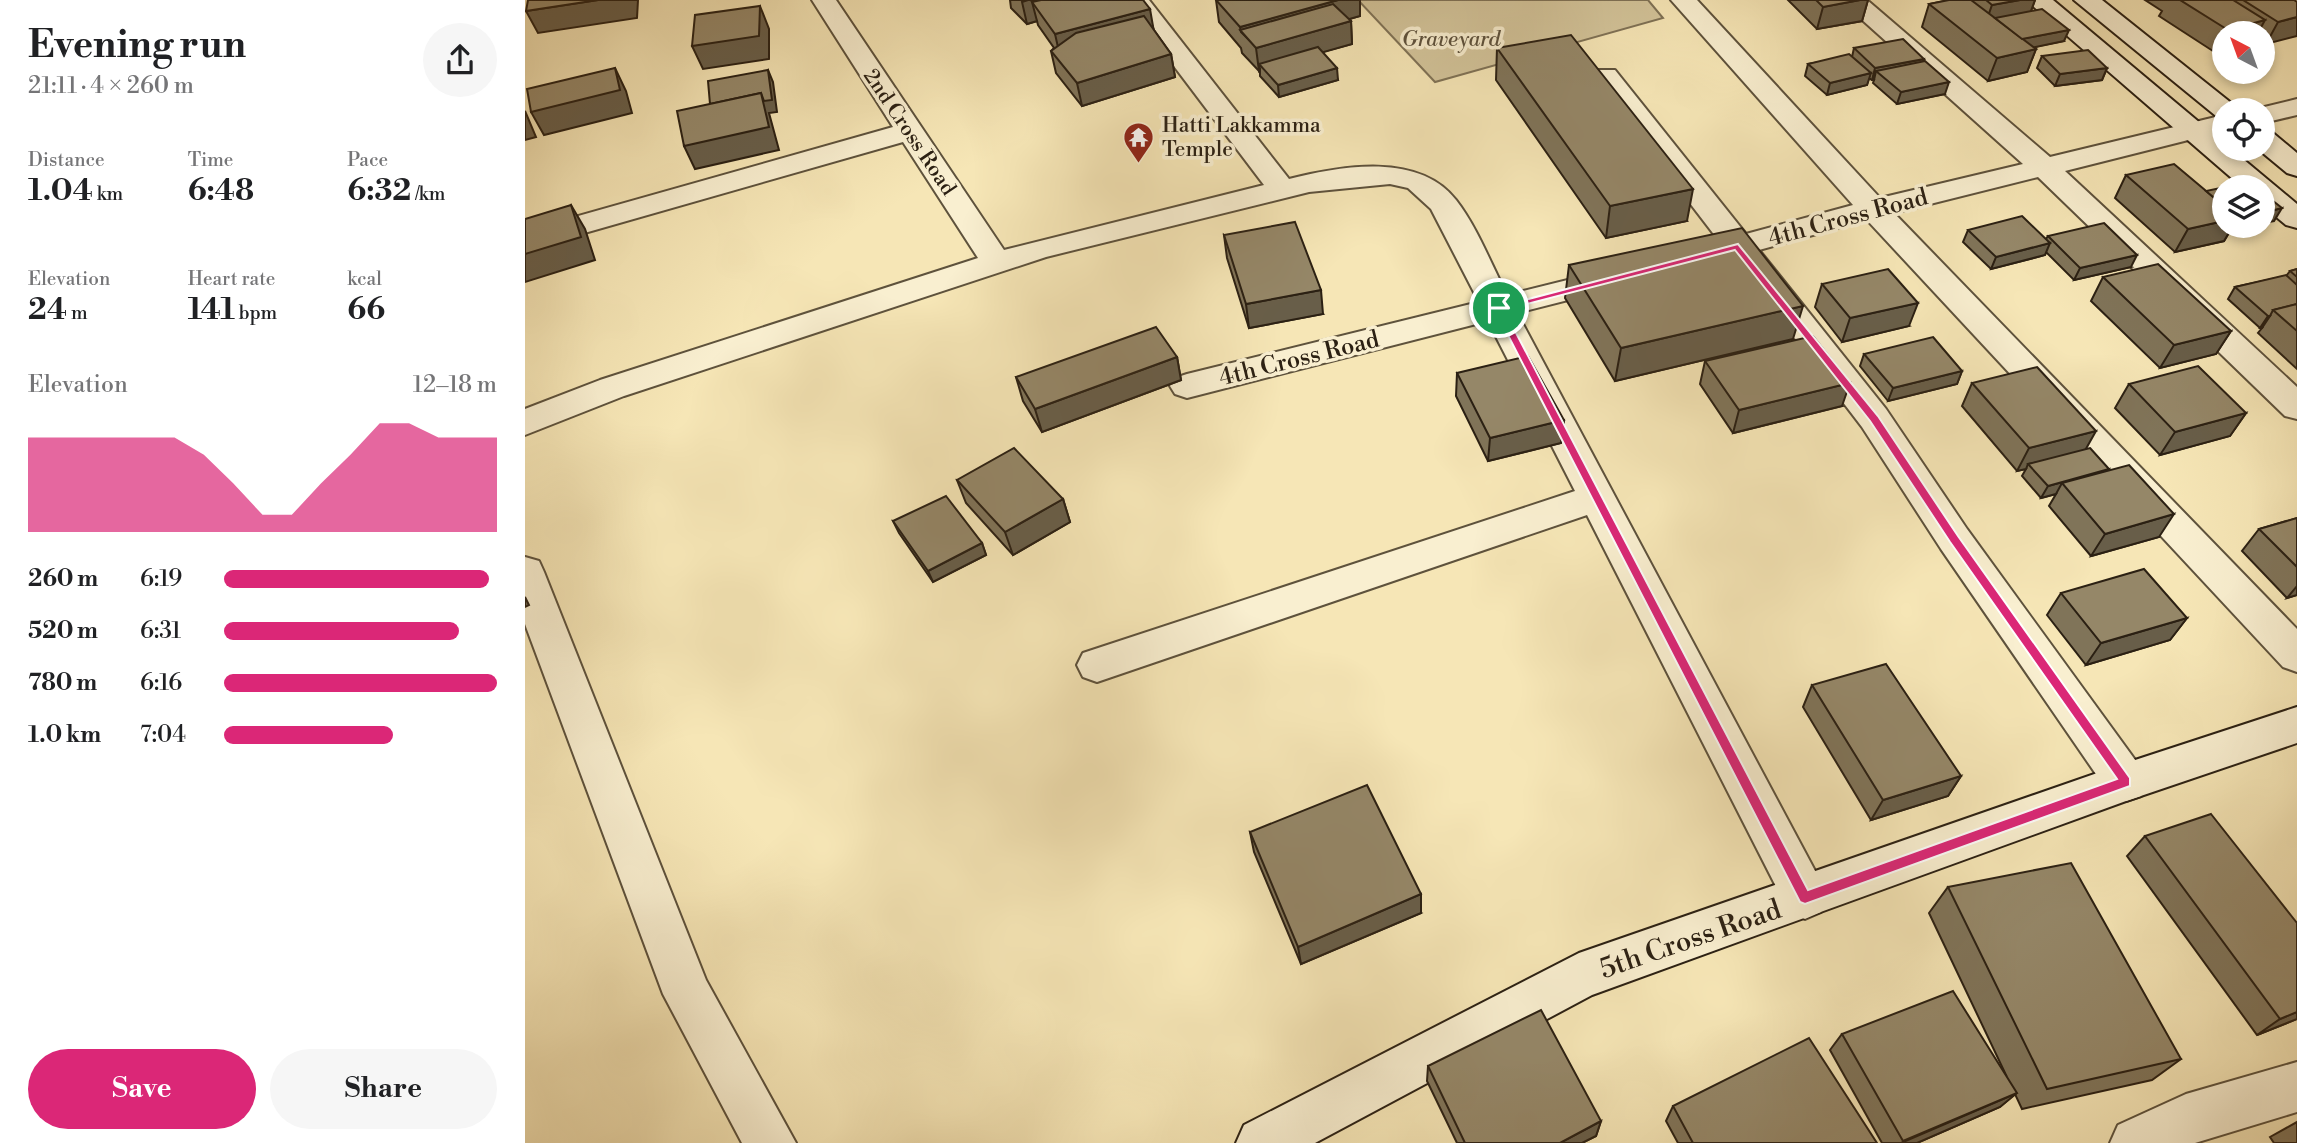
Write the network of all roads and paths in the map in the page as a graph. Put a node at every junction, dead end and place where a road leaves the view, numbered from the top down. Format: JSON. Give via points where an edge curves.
{"nodes":[{"id":1,"x":824,"y":0,"type":"edge"},
{"id":2,"x":1136,"y":0,"type":"edge"},
{"id":3,"x":1683,"y":0,"type":"edge"},
{"id":4,"x":1852,"y":0,"type":"edge"},
{"id":5,"x":2038,"y":0,"type":"edge"},
{"id":6,"x":2086,"y":0,"type":"edge"},
{"id":7,"x":1606,"y":76,"type":"edge"},
{"id":8,"x":2212,"y":99,"type":"edge"},
{"id":9,"x":2297,"y":107,"type":"edge"},
{"id":10,"x":2275,"y":112,"type":"edge"},
{"id":11,"x":2212,"y":127,"type":"edge"},
{"id":12,"x":909,"y":131,"type":"junction"},
{"id":13,"x":2191,"y":131,"type":"junction"},
{"id":14,"x":2275,"y":149,"type":"edge"},
{"id":15,"x":2044,"y":167,"type":"junction"},
{"id":16,"x":2297,"y":167,"type":"edge"},
{"id":17,"x":2244,"y":175,"type":"edge"},
{"id":18,"x":1282,"y":189,"type":"junction"},
{"id":19,"x":2275,"y":201,"type":"edge"},
{"id":20,"x":1873,"y":209,"type":"junction"},
{"id":21,"x":2297,"y":219,"type":"edge"},
{"id":22,"x":525,"y":241,"type":"edge"},
{"id":23,"x":1738,"y":247,"type":"junction"},
{"id":24,"x":997,"y":263,"type":"junction"},
{"id":25,"x":1499,"y":308,"type":"junction"},
{"id":26,"x":1187,"y":386,"type":"dead end"},
{"id":27,"x":2297,"y":407,"type":"edge"},
{"id":28,"x":525,"y":423,"type":"edge"},
{"id":29,"x":1597,"y":498,"type":"junction"},
{"id":30,"x":525,"y":572,"type":"edge"},
{"id":31,"x":2297,"y":655,"type":"edge"},
{"id":32,"x":1097,"y":665,"type":"dead end"},
{"id":33,"x":2297,"y":725,"type":"edge"},
{"id":34,"x":2126,"y":782,"type":"junction"},
{"id":35,"x":1805,"y":897,"type":"junction"},
{"id":36,"x":2297,"y":1087,"type":"edge"},
{"id":37,"x":770,"y":1143,"type":"edge"},
{"id":38,"x":1262,"y":1143,"type":"edge"},
{"id":39,"x":2136,"y":1143,"type":"edge"}],
"edges":[{"from":1,"to":12,"type":"street","name":"2nd Cross Road"},
{"from":2,"to":18,"type":"street"},
{"from":3,"to":20,"type":"street"},
{"from":4,"to":15,"type":"street"},
{"from":5,"to":13,"type":"street"},
{"from":6,"to":8,"type":"street"},
{"from":7,"to":23,"type":"street"},
{"from":9,"to":10,"type":"street"},
{"from":11,"to":13,"type":"street","name":"4th Cross Road"},
{"from":12,"to":22,"type":"street"},
{"from":12,"to":24,"type":"street","name":"2nd Cross Road"},
{"from":13,"to":15,"type":"street","name":"4th Cross Road"},
{"from":13,"to":17,"type":"street"},
{"from":14,"to":16,"type":"street"},
{"from":15,"to":20,"type":"street","name":"4th Cross Road"},
{"from":15,"to":27,"type":"street"},
{"from":18,"to":24,"type":"street"},
{"from":18,"to":25,"type":"street","via":[[1390,175],[1418,182],[1444,204]]},
{"from":19,"to":21,"type":"street"},
{"from":20,"to":23,"type":"street","name":"4th Cross Road"},
{"from":20,"to":31,"type":"street"},
{"from":23,"to":25,"type":"street","name":"4th Cross Road"},
{"from":23,"to":34,"type":"street","via":[[1874,418]]},
{"from":24,"to":28,"type":"street","via":[[612,388]]},
{"from":25,"to":26,"type":"street","name":"4th Cross Road"},
{"from":25,"to":29,"type":"street"},
{"from":29,"to":32,"type":"street"},
{"from":29,"to":35,"type":"street"},
{"from":30,"to":37,"type":"street","via":[[687,994]]},
{"from":33,"to":34,"type":"street","name":"5th Cross Road"},
{"from":34,"to":35,"type":"street","name":"5th Cross Road"},
{"from":35,"to":38,"type":"street","name":"5th Cross Road","via":[[1579,976]]},
{"from":36,"to":39,"type":"street","via":[[2186,1120]]}]}
